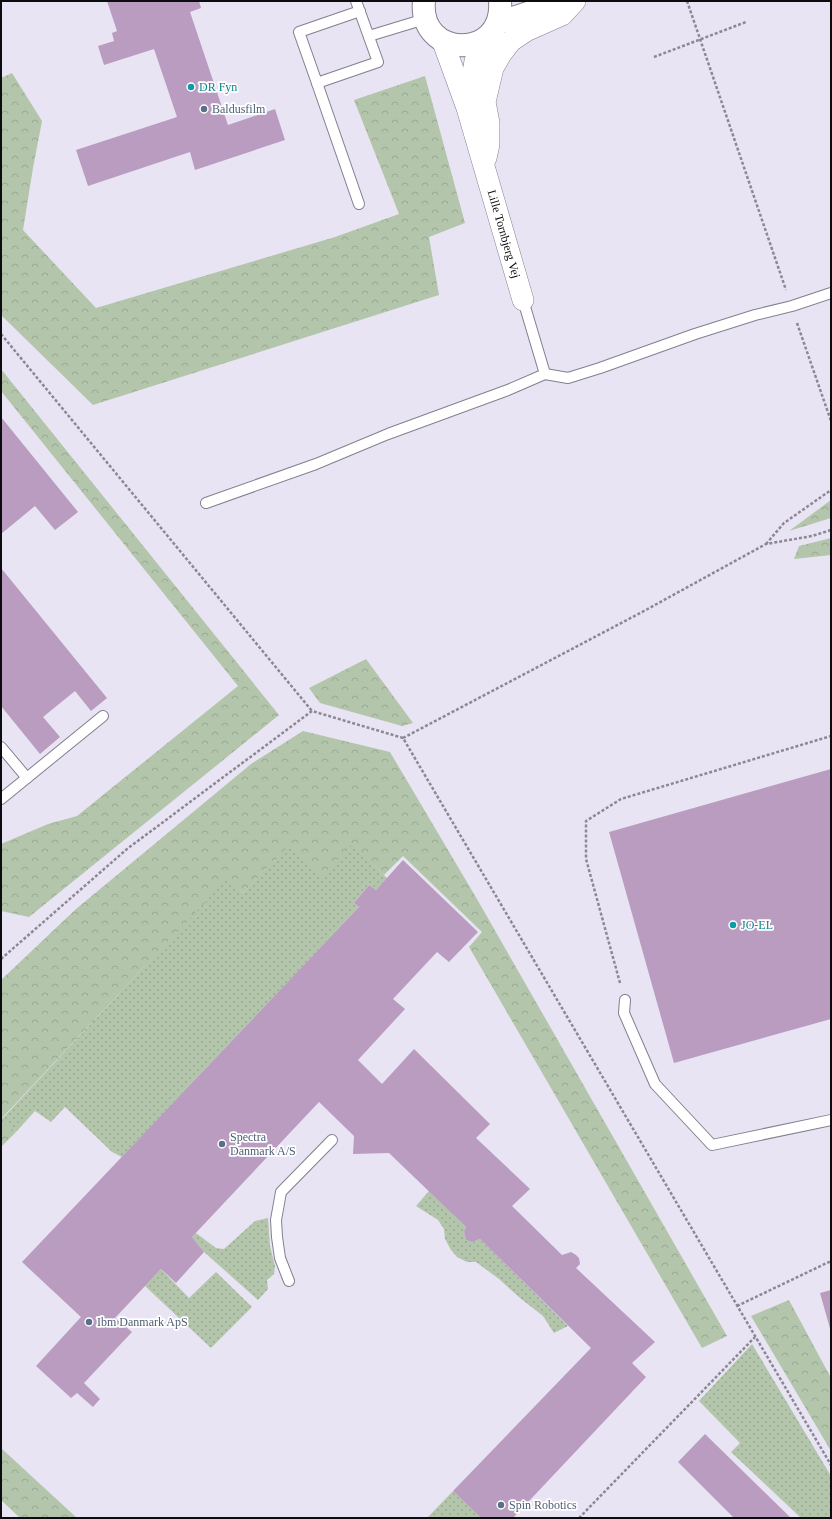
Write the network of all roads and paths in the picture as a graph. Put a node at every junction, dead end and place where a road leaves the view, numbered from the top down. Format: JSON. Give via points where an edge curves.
{"nodes":[{"id":1,"x":356,"y":1,"type":"edge"},
{"id":2,"x":500,"y":1,"type":"edge"},
{"id":3,"x":564,"y":1,"type":"edge"},
{"id":4,"x":575,"y":1,"type":"edge"},
{"id":5,"x":687,"y":1,"type":"edge"},
{"id":6,"x":424,"y":10,"type":"edge"},
{"id":7,"x":360,"y":11,"type":"junction"},
{"id":8,"x":746,"y":22,"type":"dead end"},
{"id":9,"x":493,"y":30,"type":"junction"},
{"id":10,"x":369,"y":36,"type":"junction"},
{"id":11,"x":700,"y":39,"type":"junction"},
{"id":12,"x":443,"y":42,"type":"junction"},
{"id":13,"x":654,"y":57,"type":"dead end"},
{"id":14,"x":317,"y":83,"type":"junction"},
{"id":15,"x":467,"y":108,"type":"junction"},
{"id":16,"x":485,"y":169,"type":"junction"},
{"id":17,"x":359,"y":204,"type":"dead end"},
{"id":18,"x":831,"y":293,"type":"edge"},
{"id":19,"x":523,"y":300,"type":"joint"},
{"id":20,"x":792,"y":306,"type":"junction"},
{"id":21,"x":1,"y":334,"type":"edge"},
{"id":22,"x":545,"y":374,"type":"junction"},
{"id":23,"x":831,"y":421,"type":"edge"},
{"id":24,"x":831,"y":490,"type":"edge"},
{"id":25,"x":206,"y":503,"type":"dead end"},
{"id":26,"x":831,"y":530,"type":"edge"},
{"id":27,"x":766,"y":544,"type":"junction"},
{"id":28,"x":312,"y":711,"type":"junction"},
{"id":29,"x":103,"y":716,"type":"dead end"},
{"id":30,"x":831,"y":736,"type":"edge"},
{"id":31,"x":403,"y":738,"type":"junction"},
{"id":32,"x":1,"y":747,"type":"edge"},
{"id":33,"x":26,"y":778,"type":"junction"},
{"id":34,"x":1,"y":799,"type":"edge"},
{"id":35,"x":1,"y":959,"type":"edge"},
{"id":36,"x":625,"y":1000,"type":"joint"},
{"id":37,"x":831,"y":1120,"type":"edge"},
{"id":38,"x":332,"y":1140,"type":"dead end"},
{"id":39,"x":831,"y":1261,"type":"edge"},
{"id":40,"x":289,"y":1281,"type":"dead end"},
{"id":41,"x":737,"y":1306,"type":"junction"},
{"id":42,"x":755,"y":1337,"type":"junction"},
{"id":43,"x":831,"y":1465,"type":"edge"},
{"id":44,"x":579,"y":1518,"type":"edge"}],
"edges":[{"from":1,"to":7,"type":"lane"},
{"from":2,"to":9,"type":"street","via":[[501,12]]},
{"from":3,"to":9,"type":"street"},
{"from":4,"to":16,"type":"street","name":"Lille Tornbjerg Vej","via":[[562,15],[526,31],[511,41],[493,68],[485,102],[489,144]]},
{"from":5,"to":11,"type":"path"},
{"from":6,"to":10,"type":"lane"},
{"from":6,"to":12,"type":"street","via":[[429,28]]},
{"from":7,"to":10,"type":"lane"},
{"from":7,"to":14,"type":"lane","via":[[299,32]]},
{"from":8,"to":11,"type":"path"},
{"from":9,"to":12,"type":"street","via":[[479,43],[467,46]]},
{"from":9,"to":15,"type":"street","name":"Lille Tornbjerg Vej","via":[[475,61]]},
{"from":10,"to":14,"type":"lane","via":[[378,62]]},
{"from":11,"to":13,"type":"path"},
{"from":11,"to":20,"type":"path"},
{"from":12,"to":15,"type":"street","name":"Lille Tornbjerg Vej"},
{"from":14,"to":17,"type":"lane"},
{"from":15,"to":16,"type":"street","name":"Lille Tornbjerg Vej"},
{"from":16,"to":19,"type":"street","name":"Lille Tornbjerg Vej"},
{"from":18,"to":20,"type":"lane"},
{"from":19,"to":22,"type":"lane"},
{"from":20,"to":22,"type":"lane","via":[[694,334],[568,378]]},
{"from":20,"to":23,"type":"path"},
{"from":21,"to":28,"type":"path"},
{"from":22,"to":25,"type":"lane","via":[[316,464]]},
{"from":24,"to":27,"type":"path","via":[[784,523]]},
{"from":26,"to":27,"type":"path"},
{"from":27,"to":31,"type":"path"},
{"from":28,"to":31,"type":"path"},
{"from":28,"to":35,"type":"path","via":[[127,849]]},
{"from":29,"to":33,"type":"lane"},
{"from":30,"to":36,"type":"path","via":[[621,799],[586,821],[586,859]]},
{"from":31,"to":41,"type":"path"},
{"from":32,"to":33,"type":"lane"},
{"from":33,"to":34,"type":"lane"},
{"from":36,"to":37,"type":"lane","via":[[624,1013],[655,1084],[712,1145]]},
{"from":38,"to":40,"type":"lane","via":[[281,1192],[276,1220],[277,1236],[280,1258]]},
{"from":39,"to":41,"type":"path"},
{"from":41,"to":42,"type":"path"},
{"from":42,"to":43,"type":"path"},
{"from":42,"to":44,"type":"path"}]}
